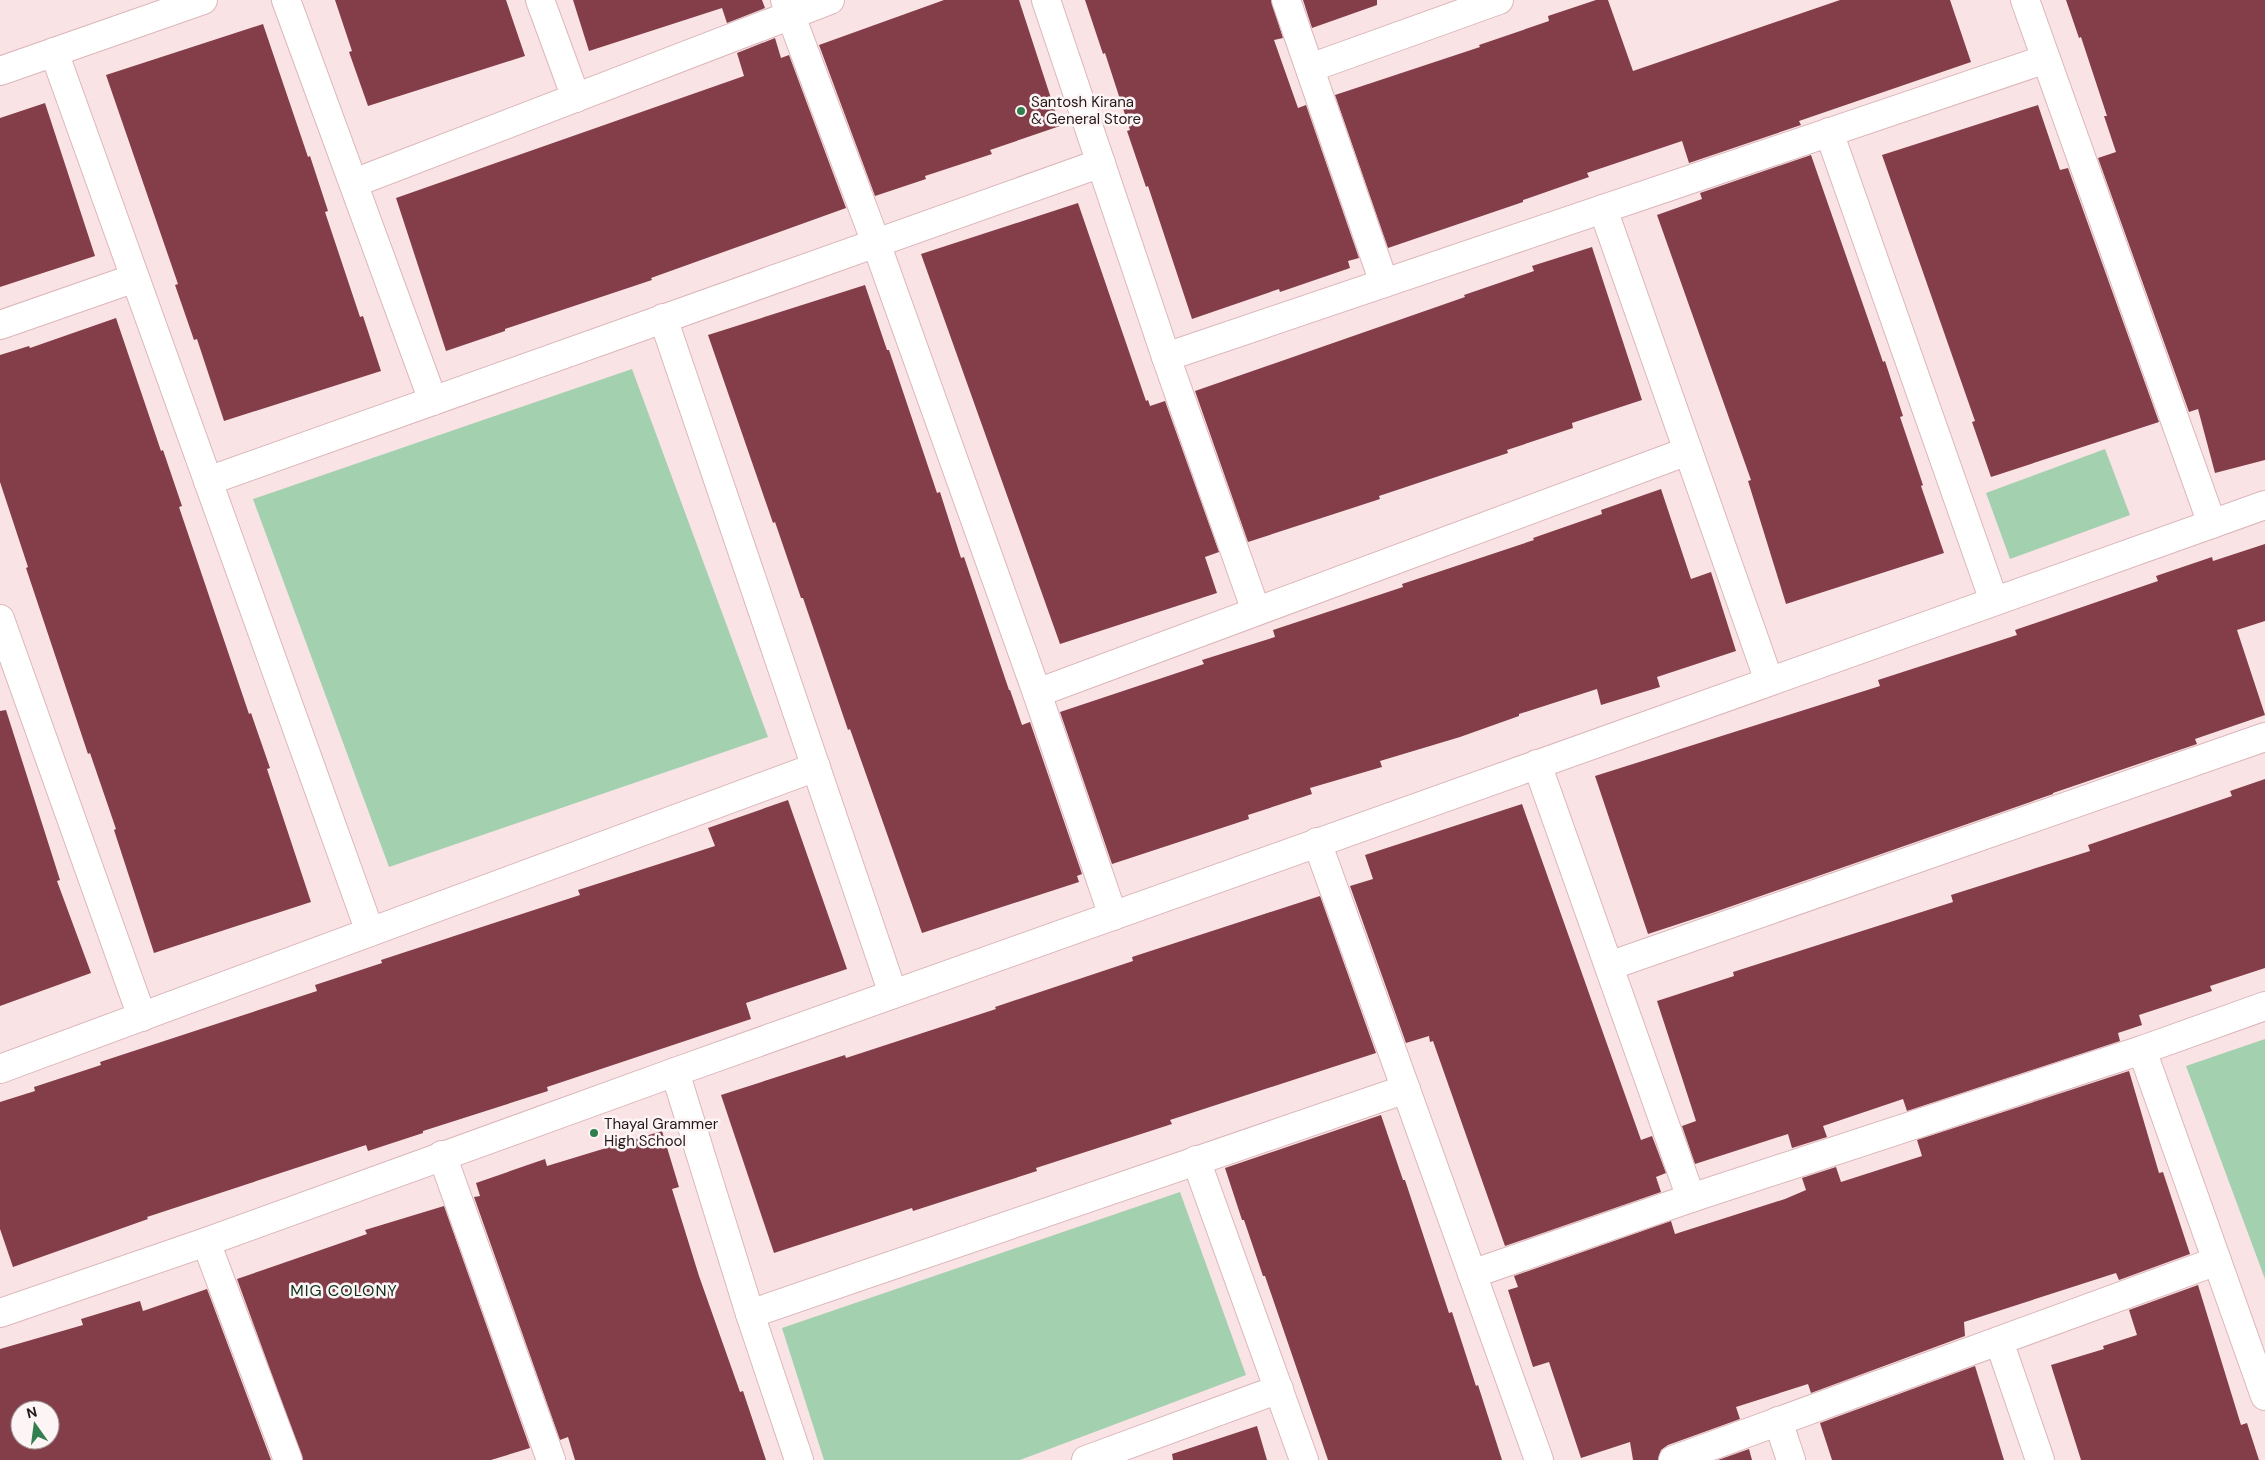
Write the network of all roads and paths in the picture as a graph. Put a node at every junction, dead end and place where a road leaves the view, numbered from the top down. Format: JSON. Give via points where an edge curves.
{"nodes":[{"id":1,"x":203,"y":0,"type":"edge"},
{"id":2,"x":286,"y":0,"type":"edge"},
{"id":3,"x":540,"y":0,"type":"edge"},
{"id":4,"x":830,"y":0,"type":"edge"},
{"id":5,"x":1046,"y":0,"type":"edge"},
{"id":6,"x":1286,"y":0,"type":"edge"},
{"id":7,"x":1499,"y":0,"type":"edge"},
{"id":8,"x":2024,"y":0,"type":"edge"},
{"id":9,"x":788,"y":8,"type":"edge"},
{"id":10,"x":54,"y":52,"type":"junction"},
{"id":11,"x":2046,"y":59,"type":"junction"},
{"id":12,"x":1310,"y":68,"type":"junction"},
{"id":13,"x":0,"y":72,"type":"edge"},
{"id":14,"x":576,"y":98,"type":"junction"},
{"id":15,"x":1829,"y":132,"type":"junction"},
{"id":16,"x":1101,"y":163,"type":"junction"},
{"id":17,"x":354,"y":183,"type":"junction"},
{"id":18,"x":1603,"y":209,"type":"junction"},
{"id":19,"x":876,"y":243,"type":"junction"},
{"id":20,"x":135,"y":278,"type":"junction"},
{"id":21,"x":1384,"y":283,"type":"junction"},
{"id":22,"x":663,"y":318,"type":"junction"},
{"id":23,"x":0,"y":325,"type":"edge"},
{"id":24,"x":1166,"y":357,"type":"junction"},
{"id":25,"x":433,"y":401,"type":"junction"},
{"id":26,"x":1688,"y":451,"type":"junction"},
{"id":27,"x":208,"y":481,"type":"junction"},
{"id":28,"x":2265,"y":505,"type":"edge"},
{"id":29,"x":2212,"y":524,"type":"junction"},
{"id":30,"x":1994,"y":601,"type":"junction"},
{"id":31,"x":1256,"y":611,"type":"junction"},
{"id":32,"x":0,"y":619,"type":"edge"},
{"id":33,"x":1769,"y":681,"type":"junction"},
{"id":34,"x":1037,"y":693,"type":"junction"},
{"id":35,"x":2265,"y":737,"type":"edge"},
{"id":36,"x":1537,"y":764,"type":"junction"},
{"id":37,"x":816,"y":768,"type":"junction"},
{"id":38,"x":1317,"y":842,"type":"junction"},
{"id":39,"x":1113,"y":916,"type":"junction"},
{"id":40,"x":370,"y":932,"type":"junction"},
{"id":41,"x":1609,"y":966,"type":"junction"},
{"id":42,"x":893,"y":994,"type":"junction"},
{"id":43,"x":2265,"y":1006,"type":"edge"},
{"id":44,"x":142,"y":1017,"type":"junction"},
{"id":45,"x":2142,"y":1050,"type":"junction"},
{"id":46,"x":0,"y":1069,"type":"edge"},
{"id":47,"x":675,"y":1072,"type":"junction"},
{"id":48,"x":1406,"y":1089,"type":"junction"},
{"id":49,"x":442,"y":1155,"type":"junction"},
{"id":50,"x":1196,"y":1160,"type":"junction"},
{"id":51,"x":1691,"y":1198,"type":"junction"},
{"id":52,"x":206,"y":1242,"type":"junction"},
{"id":53,"x":2217,"y":1261,"type":"junction"},
{"id":54,"x":1472,"y":1274,"type":"junction"},
{"id":55,"x":0,"y":1312,"type":"edge"},
{"id":56,"x":750,"y":1314,"type":"junction"},
{"id":57,"x":1999,"y":1341,"type":"junction"},
{"id":58,"x":1279,"y":1388,"type":"junction"},
{"id":59,"x":2265,"y":1396,"type":"edge"},
{"id":60,"x":1778,"y":1421,"type":"junction"},
{"id":61,"x":288,"y":1460,"type":"edge"},
{"id":62,"x":551,"y":1460,"type":"edge"},
{"id":63,"x":799,"y":1460,"type":"edge"},
{"id":64,"x":1086,"y":1460,"type":"edge"},
{"id":65,"x":1304,"y":1460,"type":"edge"},
{"id":66,"x":1539,"y":1460,"type":"edge"},
{"id":67,"x":1673,"y":1460,"type":"edge"},
{"id":68,"x":1791,"y":1460,"type":"edge"},
{"id":69,"x":2040,"y":1460,"type":"edge"}],
"edges":[{"from":1,"to":10,"type":"street"},
{"from":2,"to":17,"type":"street"},
{"from":3,"to":14,"type":"street"},
{"from":4,"to":9,"type":"street"},
{"from":5,"to":16,"type":"street"},
{"from":6,"to":12,"type":"street"},
{"from":7,"to":12,"type":"street"},
{"from":8,"to":11,"type":"street"},
{"from":9,"to":14,"type":"street"},
{"from":9,"to":19,"type":"street"},
{"from":10,"to":13,"type":"street"},
{"from":10,"to":20,"type":"street"},
{"from":11,"to":15,"type":"street"},
{"from":11,"to":29,"type":"street"},
{"from":12,"to":21,"type":"street"},
{"from":14,"to":17,"type":"street"},
{"from":15,"to":18,"type":"street"},
{"from":15,"to":30,"type":"street"},
{"from":16,"to":19,"type":"street"},
{"from":16,"to":24,"type":"street"},
{"from":17,"to":25,"type":"street"},
{"from":18,"to":21,"type":"street"},
{"from":18,"to":26,"type":"street"},
{"from":19,"to":22,"type":"street"},
{"from":19,"to":34,"type":"street"},
{"from":20,"to":23,"type":"street"},
{"from":20,"to":27,"type":"street"},
{"from":21,"to":24,"type":"street"},
{"from":22,"to":25,"type":"street"},
{"from":22,"to":37,"type":"street"},
{"from":24,"to":31,"type":"street"},
{"from":25,"to":27,"type":"street"},
{"from":26,"to":31,"type":"street"},
{"from":26,"to":33,"type":"street"},
{"from":27,"to":40,"type":"street"},
{"from":28,"to":29,"type":"street"},
{"from":29,"to":30,"type":"street"},
{"from":30,"to":33,"type":"street"},
{"from":31,"to":34,"type":"street"},
{"from":32,"to":44,"type":"street"},
{"from":33,"to":36,"type":"street"},
{"from":34,"to":39,"type":"street"},
{"from":35,"to":41,"type":"street"},
{"from":36,"to":38,"type":"street"},
{"from":36,"to":41,"type":"street"},
{"from":37,"to":40,"type":"street"},
{"from":37,"to":42,"type":"street"},
{"from":38,"to":39,"type":"street"},
{"from":38,"to":48,"type":"street"},
{"from":39,"to":42,"type":"street"},
{"from":40,"to":44,"type":"street"},
{"from":41,"to":51,"type":"street"},
{"from":42,"to":47,"type":"street"},
{"from":43,"to":45,"type":"street"},
{"from":44,"to":46,"type":"street"},
{"from":45,"to":51,"type":"street"},
{"from":45,"to":53,"type":"street"},
{"from":47,"to":49,"type":"street"},
{"from":47,"to":56,"type":"street"},
{"from":48,"to":50,"type":"street"},
{"from":48,"to":54,"type":"street"},
{"from":49,"to":52,"type":"street"},
{"from":49,"to":62,"type":"street"},
{"from":50,"to":56,"type":"street"},
{"from":50,"to":58,"type":"street"},
{"from":51,"to":54,"type":"street"},
{"from":52,"to":55,"type":"street"},
{"from":52,"to":61,"type":"street"},
{"from":53,"to":57,"type":"street"},
{"from":53,"to":59,"type":"street"},
{"from":54,"to":66,"type":"street"},
{"from":56,"to":63,"type":"street"},
{"from":57,"to":60,"type":"street"},
{"from":57,"to":69,"type":"street"},
{"from":58,"to":64,"type":"street"},
{"from":58,"to":65,"type":"street"},
{"from":60,"to":67,"type":"street"},
{"from":60,"to":68,"type":"street"}]}
